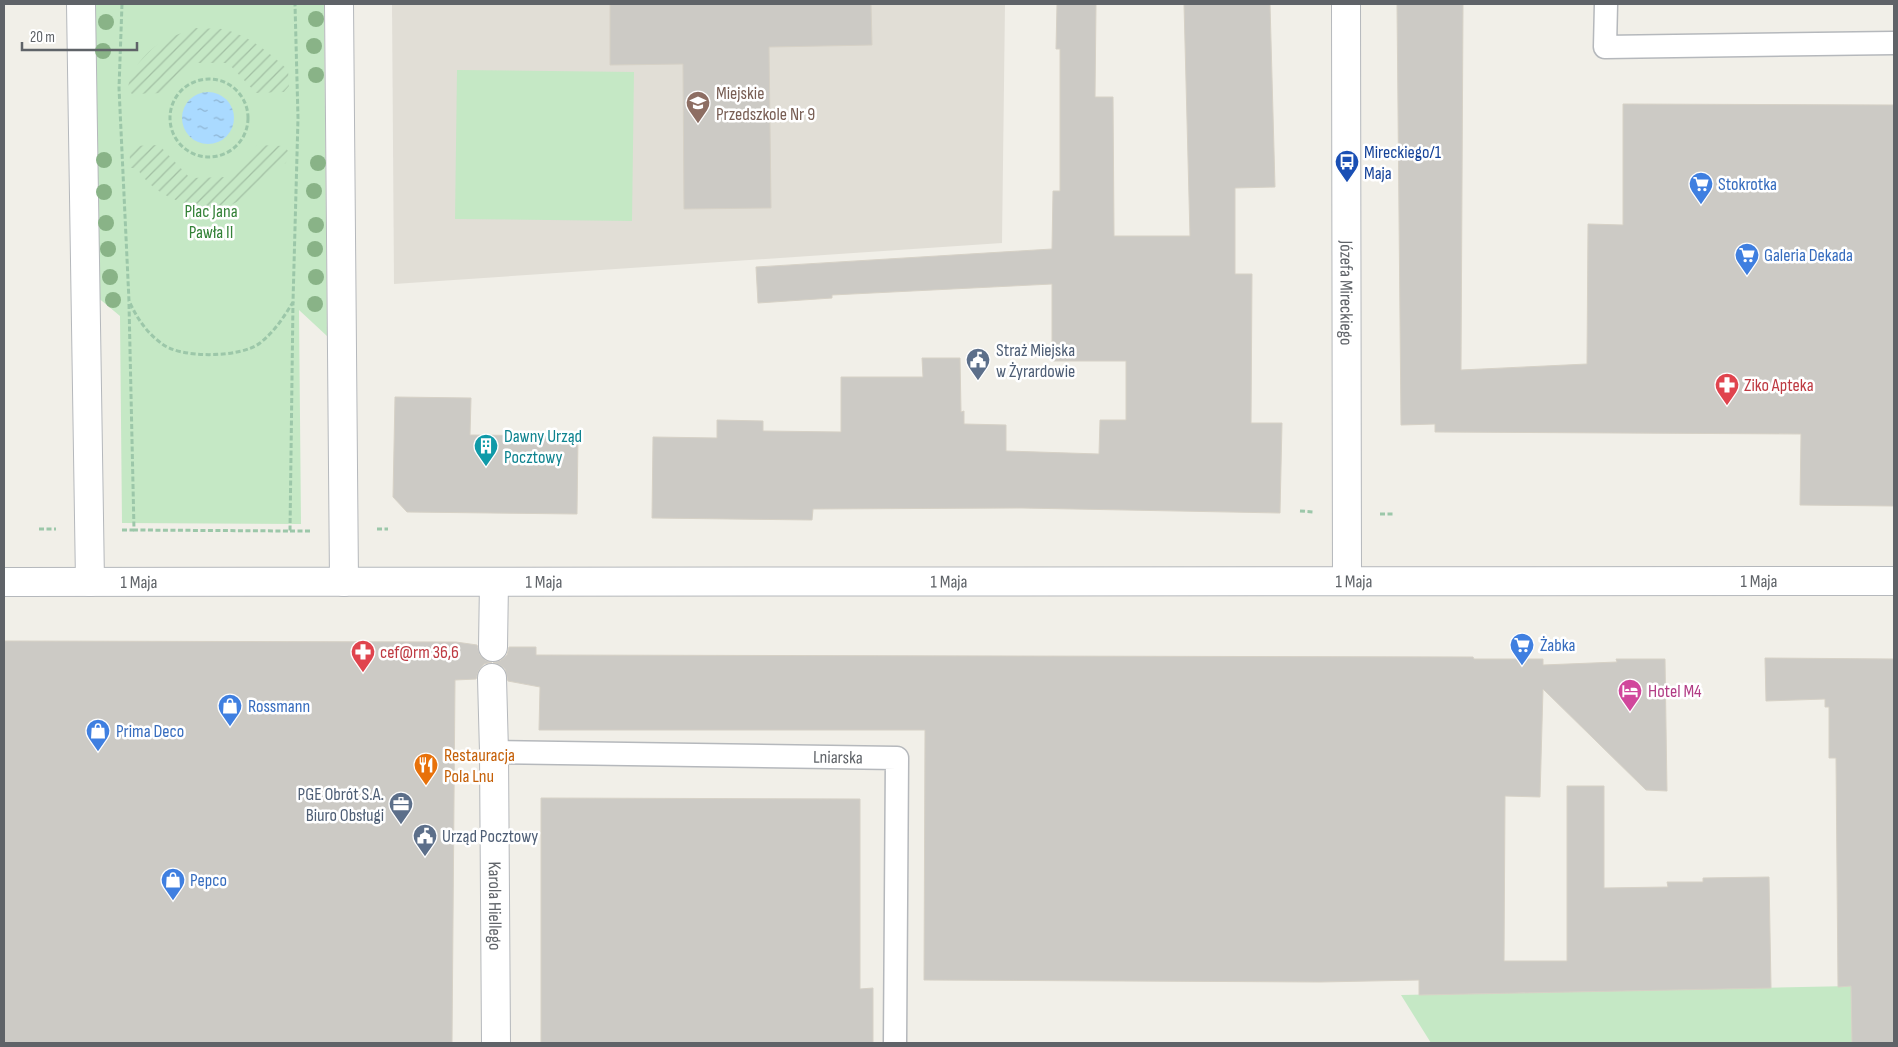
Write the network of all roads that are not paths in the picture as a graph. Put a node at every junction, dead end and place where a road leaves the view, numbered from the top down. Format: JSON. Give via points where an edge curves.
{"nodes":[{"id":1,"x":81,"y":4,"type":"edge"},
{"id":2,"x":339,"y":4,"type":"edge"},
{"id":3,"x":1346,"y":4,"type":"edge"},
{"id":4,"x":1606,"y":4,"type":"edge"},
{"id":5,"x":1894,"y":43,"type":"edge"},
{"id":6,"x":1347,"y":581,"type":"junction"},
{"id":7,"x":1894,"y":581,"type":"edge"},
{"id":8,"x":4,"y":582,"type":"edge"},
{"id":9,"x":90,"y":582,"type":"junction"},
{"id":10,"x":344,"y":582,"type":"junction"},
{"id":11,"x":494,"y":582,"type":"junction"},
{"id":12,"x":494,"y":647,"type":"dead end"},
{"id":13,"x":492,"y":678,"type":"dead end"},
{"id":14,"x":494,"y":752,"type":"junction"},
{"id":15,"x":496,"y":1043,"type":"edge"},
{"id":16,"x":895,"y":1043,"type":"edge"}],
"edges":[{"from":1,"to":9,"type":"street"},
{"from":2,"to":10,"type":"street"},
{"from":3,"to":6,"type":"street","name":"Józefa Mireckiego"},
{"from":4,"to":5,"type":"lane","via":[[1605,48]]},
{"from":6,"to":7,"type":"street","name":"1 Maja"},
{"from":6,"to":11,"type":"street","name":"1 Maja"},
{"from":8,"to":9,"type":"street","name":"1 Maja"},
{"from":9,"to":10,"type":"street","name":"1 Maja"},
{"from":10,"to":11,"type":"street","name":"1 Maja"},
{"from":11,"to":12,"type":"street"},
{"from":13,"to":14,"type":"street","name":"Karola Hiellego"},
{"from":14,"to":15,"type":"street","name":"Karola Hiellego"},
{"from":14,"to":16,"type":"lane","name":"Lniarska","via":[[896,758]]}]}
